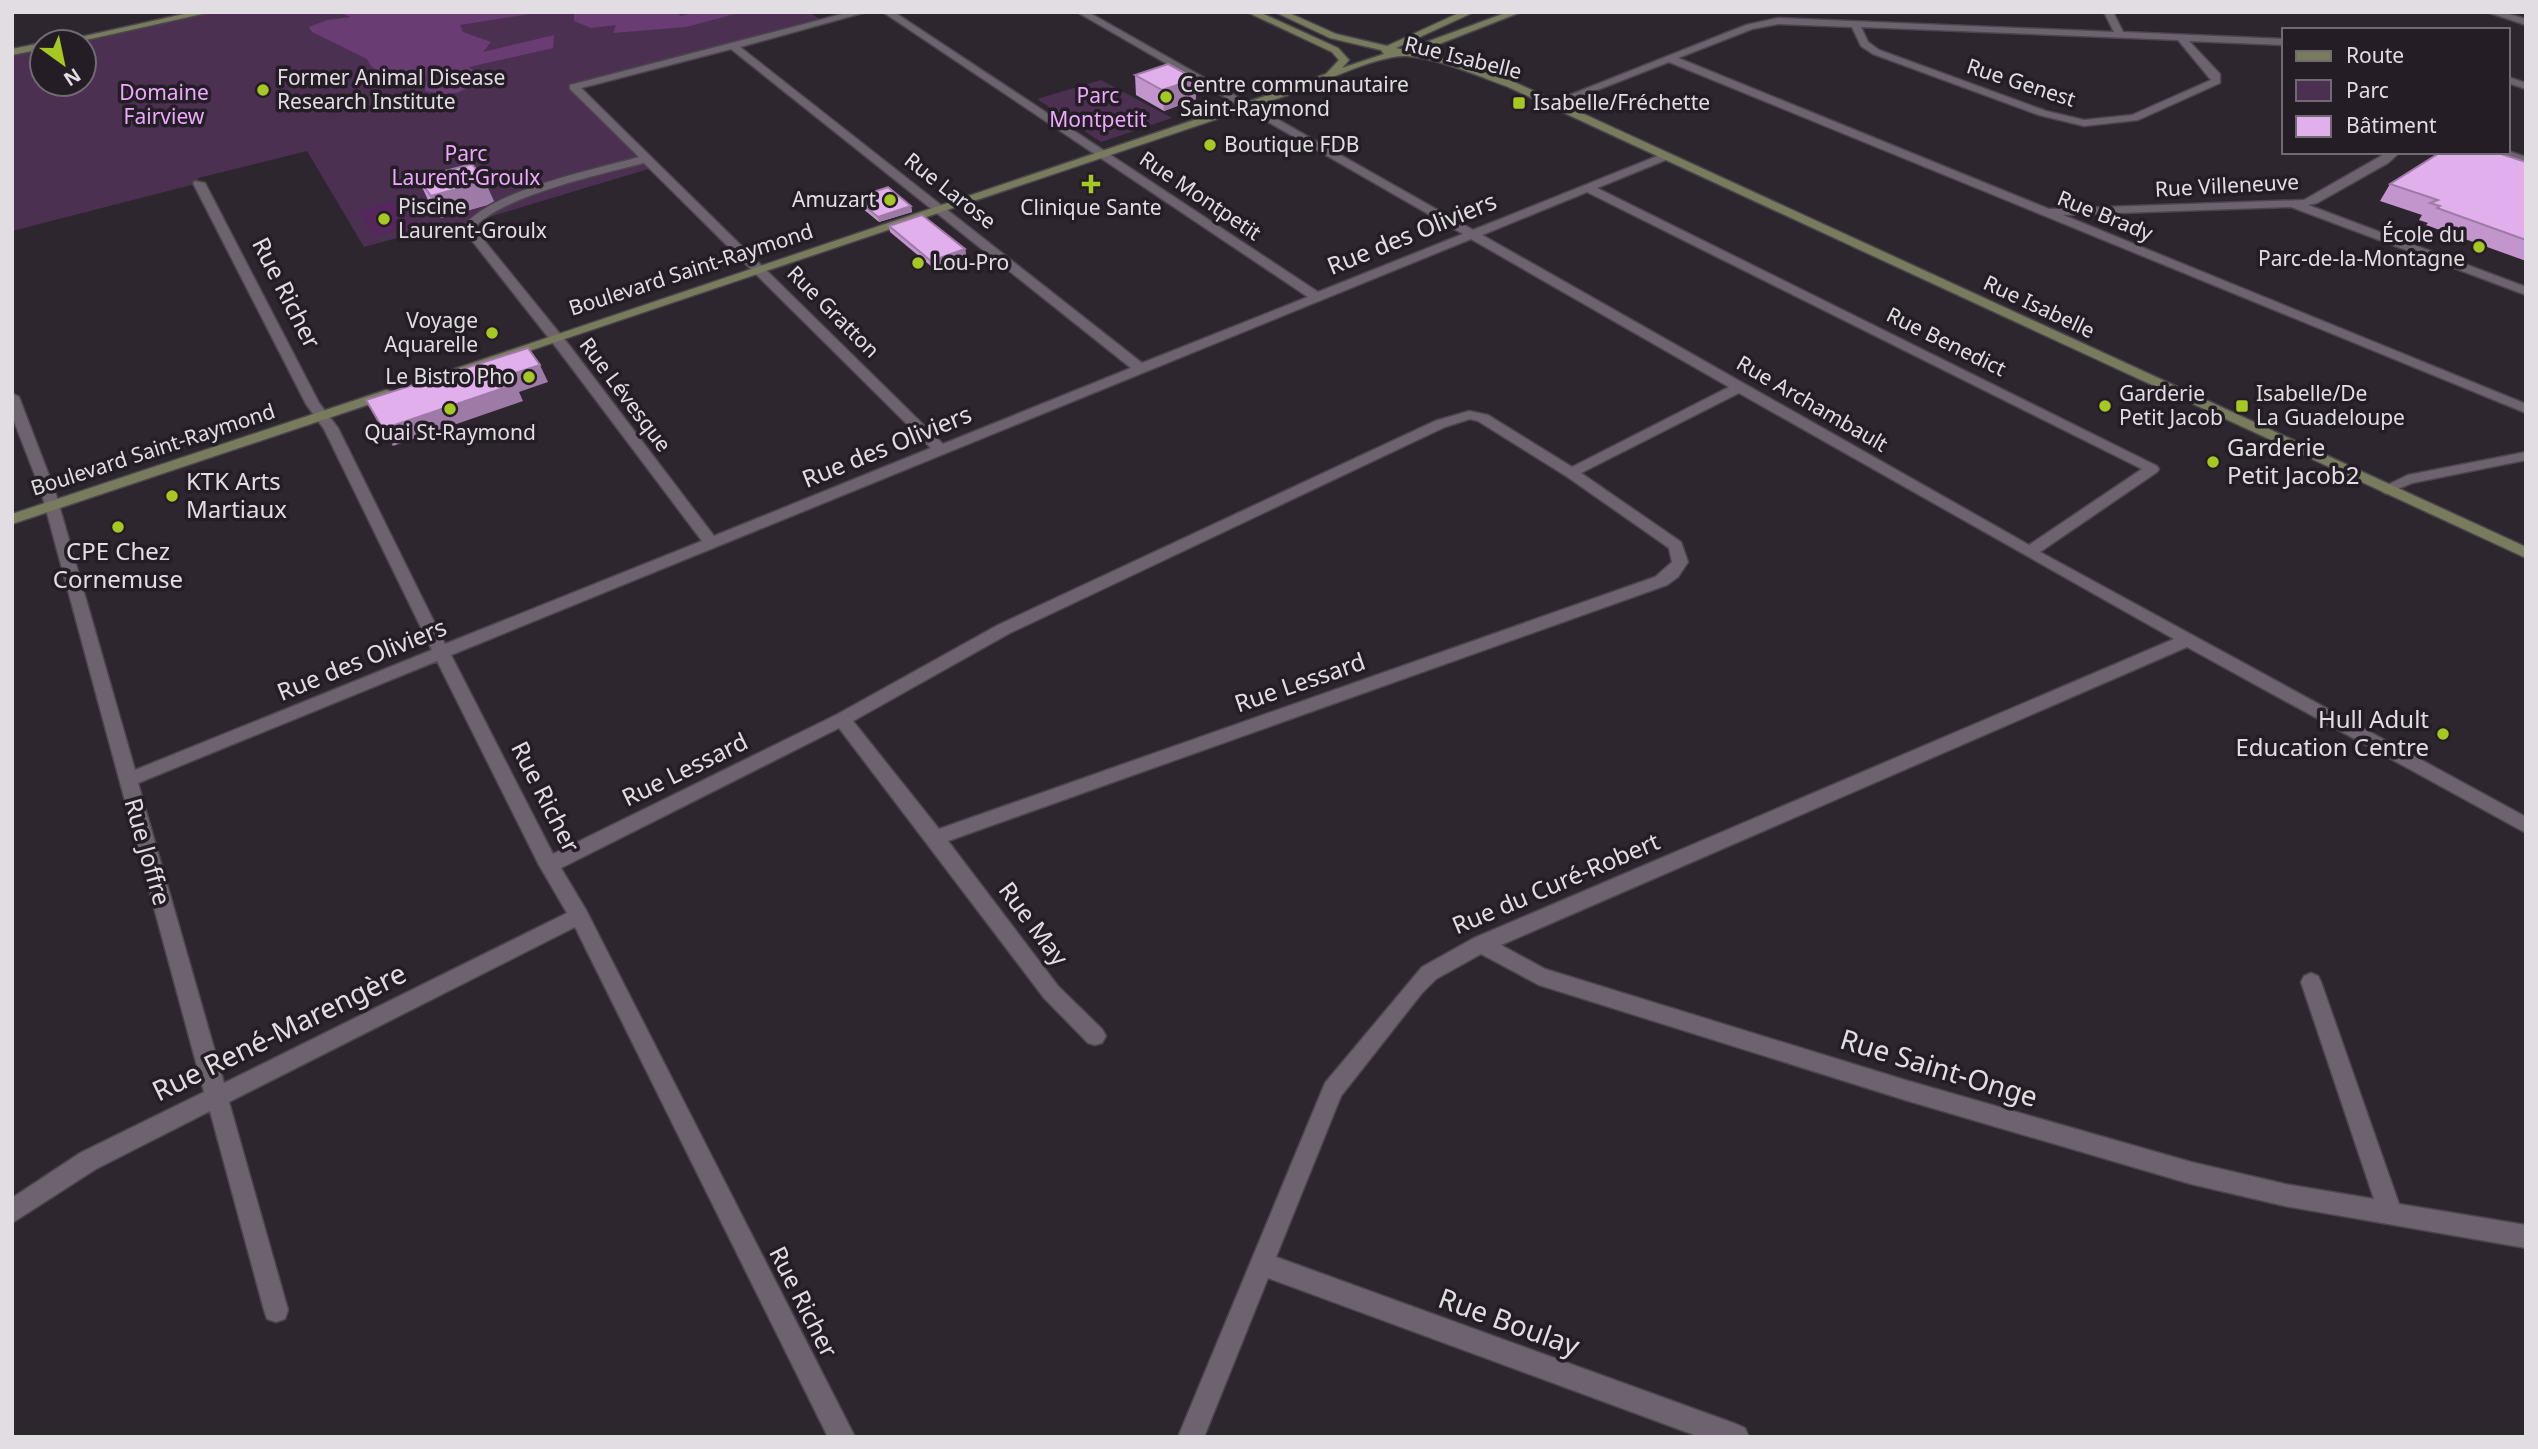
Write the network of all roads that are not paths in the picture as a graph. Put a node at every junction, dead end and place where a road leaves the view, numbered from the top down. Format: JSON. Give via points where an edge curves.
{"nodes":[{"id":1,"x":207,"y":12,"type":"edge"},
{"id":2,"x":862,"y":12,"type":"edge"},
{"id":3,"x":887,"y":12,"type":"edge"},
{"id":4,"x":1082,"y":12,"type":"edge"},
{"id":5,"x":1251,"y":12,"type":"edge"},
{"id":6,"x":1279,"y":12,"type":"edge"},
{"id":7,"x":1470,"y":12,"type":"edge"},
{"id":8,"x":1517,"y":12,"type":"edge"},
{"id":9,"x":2108,"y":12,"type":"edge"},
{"id":10,"x":2491,"y":12,"type":"edge"},
{"id":11,"x":2526,"y":22,"type":"edge"},
{"id":12,"x":1854,"y":24,"type":"junction"},
{"id":13,"x":98,"y":35,"type":"edge"},
{"id":14,"x":2120,"y":35,"type":"junction"},
{"id":15,"x":1441,"y":38,"type":"junction"},
{"id":16,"x":2181,"y":38,"type":"junction"},
{"id":17,"x":2282,"y":42,"type":"edge"},
{"id":18,"x":1320,"y":44,"type":"junction"},
{"id":19,"x":733,"y":46,"type":"junction"},
{"id":20,"x":1384,"y":53,"type":"junction"},
{"id":21,"x":1406,"y":53,"type":"junction"},
{"id":22,"x":1669,"y":58,"type":"junction"},
{"id":23,"x":1457,"y":65,"type":"junction"},
{"id":24,"x":1328,"y":77,"type":"junction"},
{"id":25,"x":1535,"y":97,"type":"junction"},
{"id":26,"x":1552,"y":104,"type":"junction"},
{"id":27,"x":1246,"y":106,"type":"junction"},
{"id":28,"x":1103,"y":154,"type":"junction"},
{"id":29,"x":2393,"y":154,"type":"edge"},
{"id":30,"x":2506,"y":154,"type":"edge"},
{"id":31,"x":1664,"y":157,"type":"junction"},
{"id":32,"x":646,"y":159,"type":"junction"},
{"id":33,"x":2526,"y":161,"type":"edge"},
{"id":34,"x":199,"y":183,"type":"dead end"},
{"id":35,"x":1588,"y":188,"type":"junction"},
{"id":36,"x":2294,"y":204,"type":"junction"},
{"id":37,"x":941,"y":209,"type":"junction"},
{"id":38,"x":2047,"y":213,"type":"junction"},
{"id":39,"x":1472,"y":234,"type":"junction"},
{"id":40,"x":760,"y":269,"type":"junction"},
{"id":41,"x":2526,"y":292,"type":"edge"},
{"id":42,"x":1317,"y":298,"type":"junction"},
{"id":43,"x":556,"y":337,"type":"junction"},
{"id":44,"x":1142,"y":369,"type":"junction"},
{"id":45,"x":1740,"y":387,"type":"junction"},
{"id":46,"x":12,"y":397,"type":"edge"},
{"id":47,"x":2526,"y":409,"type":"edge"},
{"id":48,"x":322,"y":416,"type":"junction"},
{"id":49,"x":941,"y":450,"type":"junction"},
{"id":50,"x":2526,"y":456,"type":"edge"},
{"id":51,"x":1571,"y":473,"type":"junction"},
{"id":52,"x":2386,"y":489,"type":"junction"},
{"id":53,"x":52,"y":506,"type":"junction"},
{"id":54,"x":12,"y":519,"type":"edge"},
{"id":55,"x":712,"y":544,"type":"junction"},
{"id":56,"x":2029,"y":552,"type":"junction"},
{"id":57,"x":2526,"y":553,"type":"edge"},
{"id":58,"x":2190,"y":639,"type":"junction"},
{"id":59,"x":443,"y":652,"type":"junction"},
{"id":60,"x":842,"y":719,"type":"junction"},
{"id":61,"x":127,"y":780,"type":"junction"},
{"id":62,"x":2526,"y":826,"type":"edge"},
{"id":63,"x":935,"y":838,"type":"junction"},
{"id":64,"x":549,"y":865,"type":"junction"},
{"id":65,"x":579,"y":916,"type":"junction"},
{"id":66,"x":1481,"y":944,"type":"junction"},
{"id":67,"x":2311,"y":982,"type":"dead end"},
{"id":68,"x":1095,"y":1036,"type":"dead end"},
{"id":69,"x":215,"y":1097,"type":"junction"},
{"id":70,"x":12,"y":1212,"type":"edge"},
{"id":71,"x":2391,"y":1215,"type":"junction"},
{"id":72,"x":2526,"y":1237,"type":"edge"},
{"id":73,"x":1263,"y":1264,"type":"junction"},
{"id":74,"x":276,"y":1310,"type":"dead end"},
{"id":75,"x":842,"y":1437,"type":"edge"},
{"id":76,"x":1191,"y":1437,"type":"edge"},
{"id":77,"x":1736,"y":1437,"type":"edge"}],
"edges":[{"from":1,"to":13,"type":"street"},
{"from":2,"to":19,"type":"street"},
{"from":3,"to":28,"type":"street","name":"Rue Montpetit"},
{"from":4,"to":27,"type":"street","name":"Rue Archambault"},
{"from":5,"to":18,"type":"street"},
{"from":6,"to":20,"type":"street"},
{"from":7,"to":20,"type":"street","name":"Boulevard Saint-Raymond"},
{"from":8,"to":15,"type":"street","name":"Boulevard Saint-Raymond"},
{"from":9,"to":14,"type":"street"},
{"from":10,"to":11,"type":"street"},
{"from":12,"to":14,"type":"street"},
{"from":12,"to":16,"type":"street","name":"Rue Genest","via":[[1864,44],[1876,52],[2043,113],[2084,123],[2134,118],[2216,81]]},
{"from":12,"to":22,"type":"street","via":[[1767,22]]},
{"from":14,"to":16,"type":"street"},
{"from":15,"to":21,"type":"street","name":"Boulevard Saint-Raymond"},
{"from":15,"to":23,"type":"street","via":[[1440,52]]},
{"from":16,"to":17,"type":"street"},
{"from":18,"to":20,"type":"street"},
{"from":18,"to":24,"type":"street","via":[[1344,60]]},
{"from":19,"to":32,"type":"street","name":"Rue Gratton","via":[[574,87]]},
{"from":19,"to":37,"type":"street","name":"Rue Larose"},
{"from":20,"to":21,"type":"street","name":"Boulevard Saint-Raymond"},
{"from":20,"to":24,"type":"street","name":"Boulevard Saint-Raymond"},
{"from":20,"to":25,"type":"street","name":"Rue Isabelle"},
{"from":21,"to":23,"type":"street","name":"Rue Isabelle"},
{"from":22,"to":26,"type":"street"},
{"from":22,"to":38,"type":"street","name":"Rue Brady"},
{"from":23,"to":25,"type":"street","name":"Rue Isabelle"},
{"from":24,"to":27,"type":"street","name":"Boulevard Saint-Raymond"},
{"from":25,"to":26,"type":"street","name":"Rue Isabelle"},
{"from":26,"to":31,"type":"street","name":"Rue Isabelle"},
{"from":27,"to":28,"type":"street","name":"Boulevard Saint-Raymond"},
{"from":27,"to":39,"type":"street","name":"Rue Archambault"},
{"from":28,"to":37,"type":"street","name":"Boulevard Saint-Raymond"},
{"from":28,"to":42,"type":"street","name":"Rue Montpetit"},
{"from":29,"to":36,"type":"street","name":"Rue Villeneuve","via":[[2313,201]]},
{"from":30,"to":33,"type":"street"},
{"from":31,"to":35,"type":"street","name":"Rue des Oliviers"},
{"from":31,"to":52,"type":"street","name":"Rue Isabelle"},
{"from":32,"to":40,"type":"street","name":"Rue Gratton"},
{"from":32,"to":43,"type":"street","name":"Rue Lévesque","via":[[516,198],[468,223]]},
{"from":34,"to":48,"type":"street","name":"Rue Richer"},
{"from":35,"to":39,"type":"street","name":"Rue des Oliviers"},
{"from":35,"to":56,"type":"street","name":"Rue Benedict","via":[[2152,468]]},
{"from":36,"to":38,"type":"street","name":"Rue Villeneuve"},
{"from":36,"to":41,"type":"street"},
{"from":37,"to":40,"type":"street","name":"Boulevard Saint-Raymond"},
{"from":37,"to":44,"type":"street","name":"Rue Larose"},
{"from":38,"to":47,"type":"street","name":"Rue Brady"},
{"from":39,"to":42,"type":"street","name":"Rue des Oliviers"},
{"from":39,"to":45,"type":"street","name":"Rue Archambault"},
{"from":40,"to":43,"type":"street","name":"Boulevard Saint-Raymond"},
{"from":40,"to":49,"type":"street","name":"Rue Gratton"},
{"from":42,"to":44,"type":"street","name":"Rue des Oliviers"},
{"from":43,"to":48,"type":"street","name":"Boulevard Saint-Raymond"},
{"from":43,"to":55,"type":"street","name":"Rue Lévesque"},
{"from":44,"to":49,"type":"street","name":"Rue des Oliviers"},
{"from":45,"to":51,"type":"street"},
{"from":45,"to":56,"type":"street","name":"Rue Archambault"},
{"from":46,"to":53,"type":"street","name":"Rue Joffre"},
{"from":48,"to":53,"type":"street","name":"Boulevard Saint-Raymond"},
{"from":48,"to":59,"type":"street","name":"Rue Richer"},
{"from":49,"to":55,"type":"street","name":"Rue des Oliviers"},
{"from":50,"to":52,"type":"street","via":[[2408,479]]},
{"from":51,"to":60,"type":"street","name":"Rue Lessard","via":[[1483,418],[1455,417],[1040,611]]},
{"from":51,"to":63,"type":"street","name":"Rue Lessard","via":[[1676,546],[1680,562],[1672,573],[1661,581]]},
{"from":52,"to":57,"type":"street","name":"Rue Isabelle"},
{"from":53,"to":54,"type":"street","name":"Boulevard Saint-Raymond"},
{"from":53,"to":61,"type":"street","name":"Rue Joffre"},
{"from":55,"to":59,"type":"street","name":"Rue des Oliviers"},
{"from":56,"to":58,"type":"street","name":"Rue Archambault"},
{"from":58,"to":62,"type":"street","name":"Rue Archambault"},
{"from":58,"to":66,"type":"street","name":"Rue du Curé-Robert"},
{"from":59,"to":61,"type":"street","name":"Rue des Oliviers"},
{"from":59,"to":64,"type":"street","name":"Rue Richer"},
{"from":60,"to":63,"type":"street"},
{"from":60,"to":64,"type":"street","name":"Rue Lessard"},
{"from":61,"to":69,"type":"street","name":"Rue Joffre"},
{"from":63,"to":68,"type":"street","name":"Rue May","via":[[1051,992]]},
{"from":64,"to":65,"type":"street","name":"Rue Richer"},
{"from":65,"to":69,"type":"street","name":"Rue René-Marengère"},
{"from":65,"to":75,"type":"street","name":"Rue Richer"},
{"from":66,"to":71,"type":"street","name":"Rue Saint-Onge","via":[[1539,976],[1905,1090],[2191,1173]]},
{"from":66,"to":73,"type":"street","name":"Rue du Curé-Robert","via":[[1429,973],[1333,1090]]},
{"from":67,"to":71,"type":"street"},
{"from":69,"to":70,"type":"street","name":"Rue René-Marengère","via":[[88,1161]]},
{"from":69,"to":74,"type":"street","name":"Rue Joffre"},
{"from":71,"to":72,"type":"street","name":"Rue Saint-Onge"},
{"from":73,"to":76,"type":"street","name":"Rue du Curé-Robert"},
{"from":73,"to":77,"type":"street","name":"Rue Boulay"}]}
